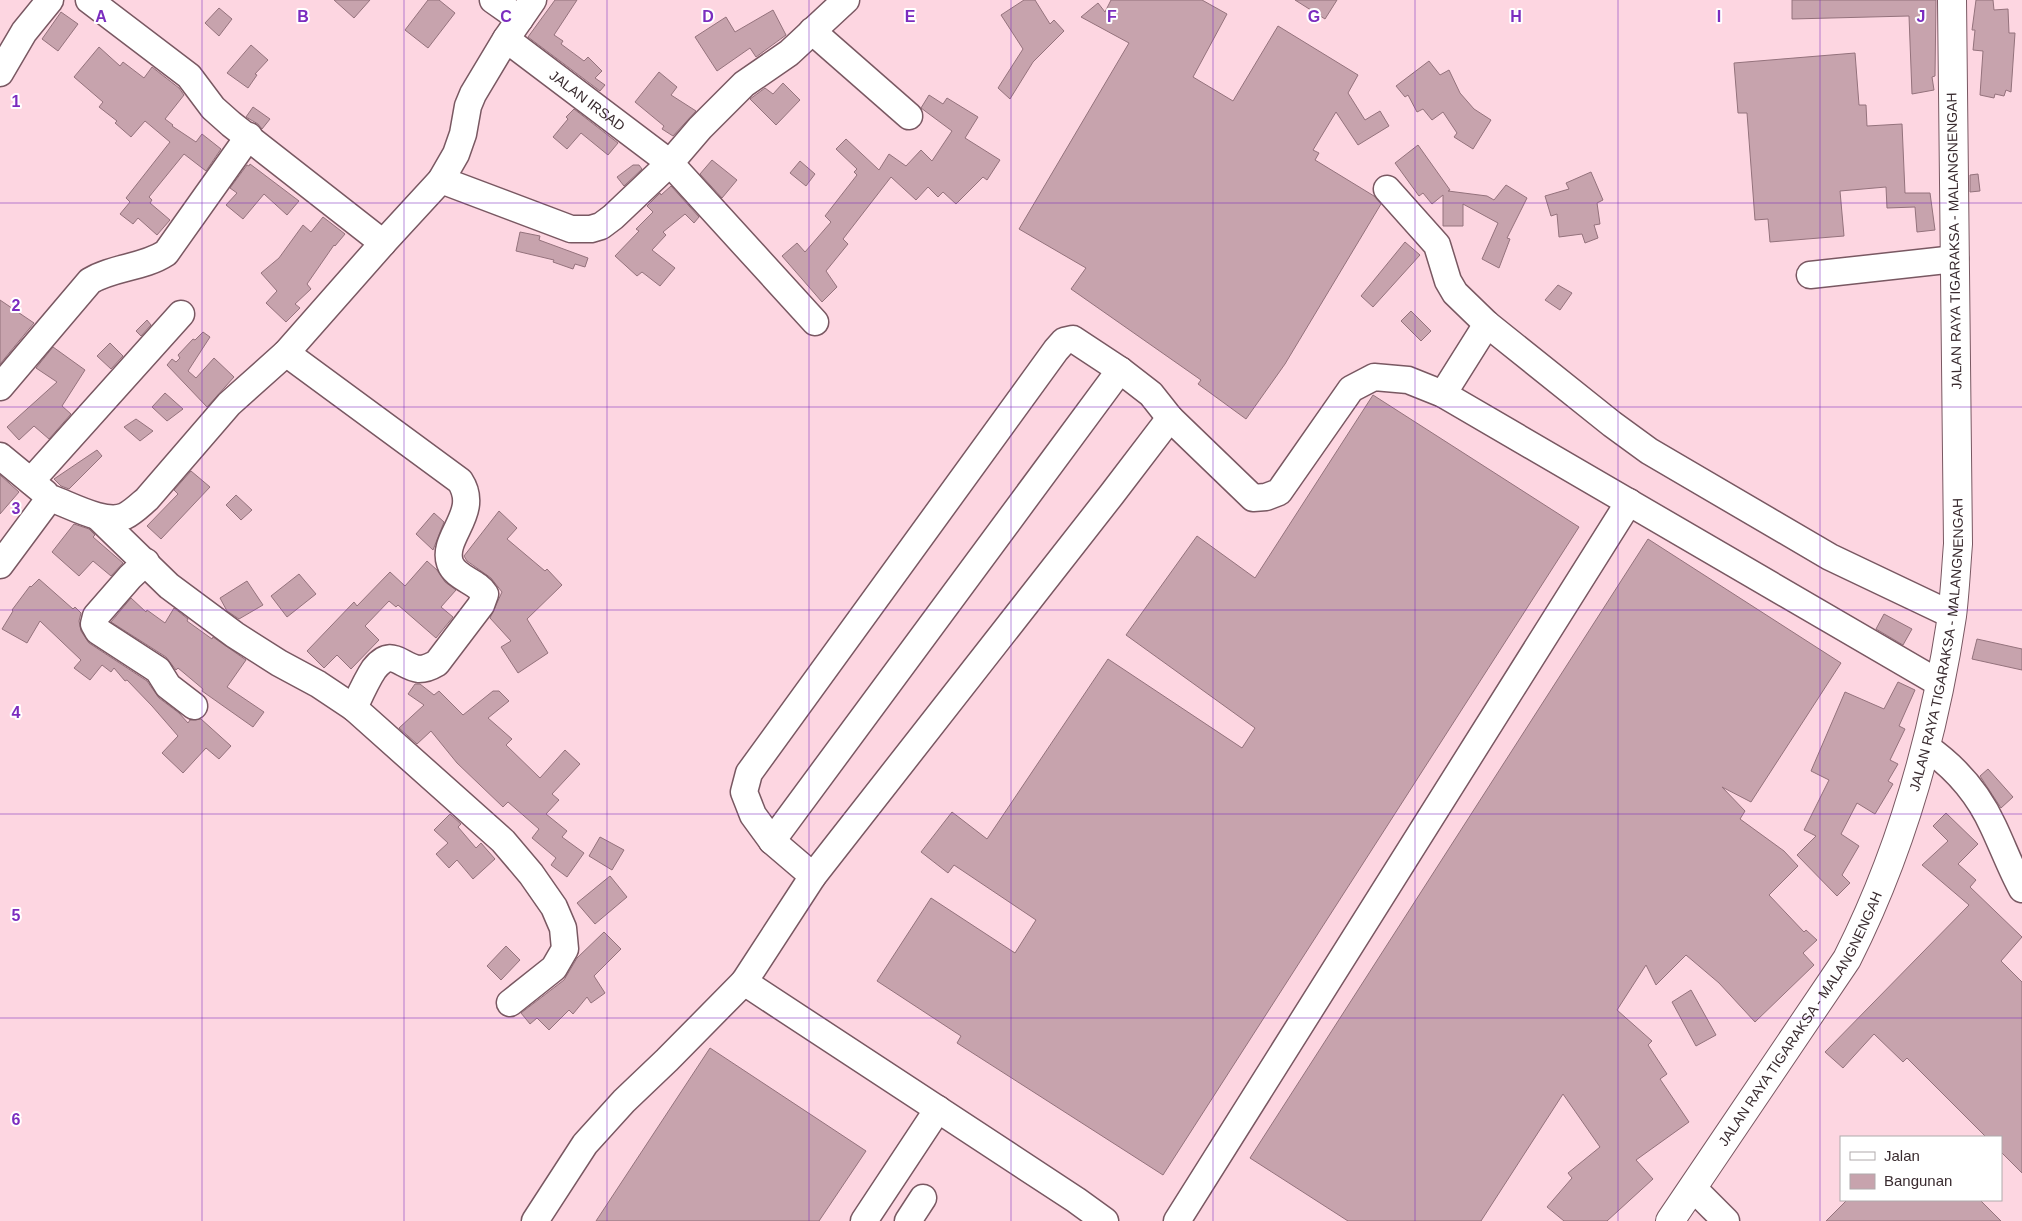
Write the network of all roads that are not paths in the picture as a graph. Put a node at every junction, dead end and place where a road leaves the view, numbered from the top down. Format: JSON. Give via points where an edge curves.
{"nodes":[{"id":1,"x":50,"y":0,"type":"edge"},
{"id":2,"x":89,"y":0,"type":"edge"},
{"id":3,"x":493,"y":0,"type":"edge"},
{"id":4,"x":846,"y":0,"type":"edge"},
{"id":5,"x":1952,"y":0,"type":"edge"},
{"id":6,"x":520,"y":19,"type":"edge"},
{"id":7,"x":812,"y":32,"type":"junction"},
{"id":8,"x":0,"y":73,"type":"edge"},
{"id":9,"x":909,"y":116,"type":"dead end"},
{"id":10,"x":249,"y":136,"type":"junction"},
{"id":11,"x":670,"y":163,"type":"junction"},
{"id":12,"x":441,"y":180,"type":"junction"},
{"id":13,"x":1386,"y":190,"type":"dead end"},
{"id":14,"x":383,"y":243,"type":"junction"},
{"id":15,"x":1955,"y":258,"type":"junction"},
{"id":16,"x":1810,"y":275,"type":"dead end"},
{"id":17,"x":181,"y":314,"type":"dead end"},
{"id":18,"x":815,"y":322,"type":"dead end"},
{"id":19,"x":1487,"y":324,"type":"junction"},
{"id":20,"x":286,"y":353,"type":"junction"},
{"id":21,"x":1120,"y":370,"type":"junction"},
{"id":22,"x":0,"y":387,"type":"edge"},
{"id":23,"x":1443,"y":394,"type":"junction"},
{"id":24,"x":1170,"y":418,"type":"junction"},
{"id":25,"x":0,"y":456,"type":"edge"},
{"id":26,"x":31,"y":482,"type":"junction"},
{"id":27,"x":53,"y":500,"type":"junction"},
{"id":28,"x":1629,"y":502,"type":"junction"},
{"id":29,"x":98,"y":517,"type":"junction"},
{"id":30,"x":146,"y":562,"type":"junction"},
{"id":31,"x":0,"y":565,"type":"edge"},
{"id":32,"x":1952,"y":615,"type":"junction"},
{"id":33,"x":1939,"y":682,"type":"junction"},
{"id":34,"x":194,"y":706,"type":"dead end"},
{"id":35,"x":354,"y":708,"type":"junction"},
{"id":36,"x":1926,"y":747,"type":"junction"},
{"id":37,"x":772,"y":840,"type":"junction"},
{"id":38,"x":813,"y":876,"type":"junction"},
{"id":39,"x":2022,"y":889,"type":"edge"},
{"id":40,"x":744,"y":982,"type":"junction"},
{"id":41,"x":510,"y":1003,"type":"dead end"},
{"id":42,"x":938,"y":1110,"type":"junction"},
{"id":43,"x":1694,"y":1188,"type":"junction"},
{"id":44,"x":923,"y":1198,"type":"dead end"},
{"id":45,"x":535,"y":1221,"type":"edge"},
{"id":46,"x":864,"y":1221,"type":"edge"},
{"id":47,"x":908,"y":1221,"type":"edge"},
{"id":48,"x":1105,"y":1221,"type":"edge"},
{"id":49,"x":1177,"y":1221,"type":"edge"},
{"id":50,"x":1670,"y":1221,"type":"edge"},
{"id":51,"x":1726,"y":1221,"type":"edge"}],
"edges":[{"from":1,"to":8,"type":"street","via":[[24,32]]},
{"from":2,"to":10,"type":"street","via":[[189,76],[213,108]]},
{"from":3,"to":6,"type":"street","name":"JALAN IRSAD"},
{"from":4,"to":7,"type":"street"},
{"from":5,"to":15,"type":"main road","name":"JALAN RAYA TIGARAKSA - MALANGNENGAH"},
{"from":6,"to":11,"type":"street","name":"JALAN IRSAD"},
{"from":6,"to":12,"type":"street","via":[[473,94],[456,154]]},
{"from":7,"to":9,"type":"street"},
{"from":7,"to":11,"type":"street","via":[[789,53],[744,84]]},
{"from":10,"to":14,"type":"street"},
{"from":10,"to":22,"type":"street","via":[[166,253],[90,281]]},
{"from":11,"to":12,"type":"street","via":[[613,218],[591,229],[571,229]]},
{"from":11,"to":18,"type":"street","name":"JALAN IRSAD"},
{"from":12,"to":14,"type":"street"},
{"from":13,"to":19,"type":"street","via":[[1437,245],[1455,293]]},
{"from":14,"to":20,"type":"street"},
{"from":15,"to":16,"type":"street"},
{"from":15,"to":32,"type":"main road","name":"JALAN RAYA TIGARAKSA - MALANGNENGAH","via":[[1958,544]]},
{"from":17,"to":26,"type":"street"},
{"from":19,"to":23,"type":"street"},
{"from":19,"to":32,"type":"street","via":[[1649,451],[1830,557]]},
{"from":20,"to":29,"type":"street","via":[[229,404],[147,499],[124,517]]},
{"from":20,"to":35,"type":"street","via":[[460,481],[465,488],[467,501],[450,548],[449,560],[455,571],[482,589],[485,594],[481,605],[430,668],[417,669],[398,659],[388,659],[374,669]]},
{"from":21,"to":24,"type":"street","via":[[1151,394]]},
{"from":21,"to":37,"type":"street"},
{"from":21,"to":37,"type":"street","via":[[1073,339],[1064,341],[1056,350],[749,773],[744,792],[753,815]]},
{"from":23,"to":24,"type":"street","via":[[1408,380],[1374,377],[1351,389],[1279,492],[1266,497],[1253,498]]},
{"from":23,"to":28,"type":"street"},
{"from":24,"to":38,"type":"street"},
{"from":25,"to":26,"type":"street"},
{"from":26,"to":27,"type":"street"},
{"from":27,"to":29,"type":"street"},
{"from":27,"to":31,"type":"street","via":[[46,503]]},
{"from":28,"to":33,"type":"street"},
{"from":28,"to":49,"type":"street"},
{"from":29,"to":30,"type":"street"},
{"from":30,"to":34,"type":"street","via":[[96,616],[94,624],[98,631],[158,670],[168,686]]},
{"from":30,"to":35,"type":"street","via":[[169,586],[234,635]]},
{"from":32,"to":33,"type":"main road","name":"JALAN RAYA TIGARAKSA - MALANGNENGAH"},
{"from":33,"to":36,"type":"main road","name":"JALAN RAYA TIGARAKSA - MALANGNENGAH"},
{"from":35,"to":41,"type":"street","via":[[503,841],[554,907],[565,939],[565,949],[554,968]]},
{"from":36,"to":39,"type":"street","via":[[1964,780],[1992,823]]},
{"from":36,"to":43,"type":"main road","name":"JALAN RAYA TIGARAKSA - MALANGNENGAH","via":[[1896,850],[1847,959]]},
{"from":37,"to":38,"type":"street"},
{"from":38,"to":40,"type":"street"},
{"from":40,"to":42,"type":"street"},
{"from":40,"to":45,"type":"street","via":[[585,1144]]},
{"from":42,"to":46,"type":"street"},
{"from":42,"to":48,"type":"street"},
{"from":43,"to":50,"type":"main road","name":"JALAN RAYA TIGARAKSA - MALANGNENGAH"},
{"from":43,"to":51,"type":"street"},
{"from":44,"to":47,"type":"street"}]}
